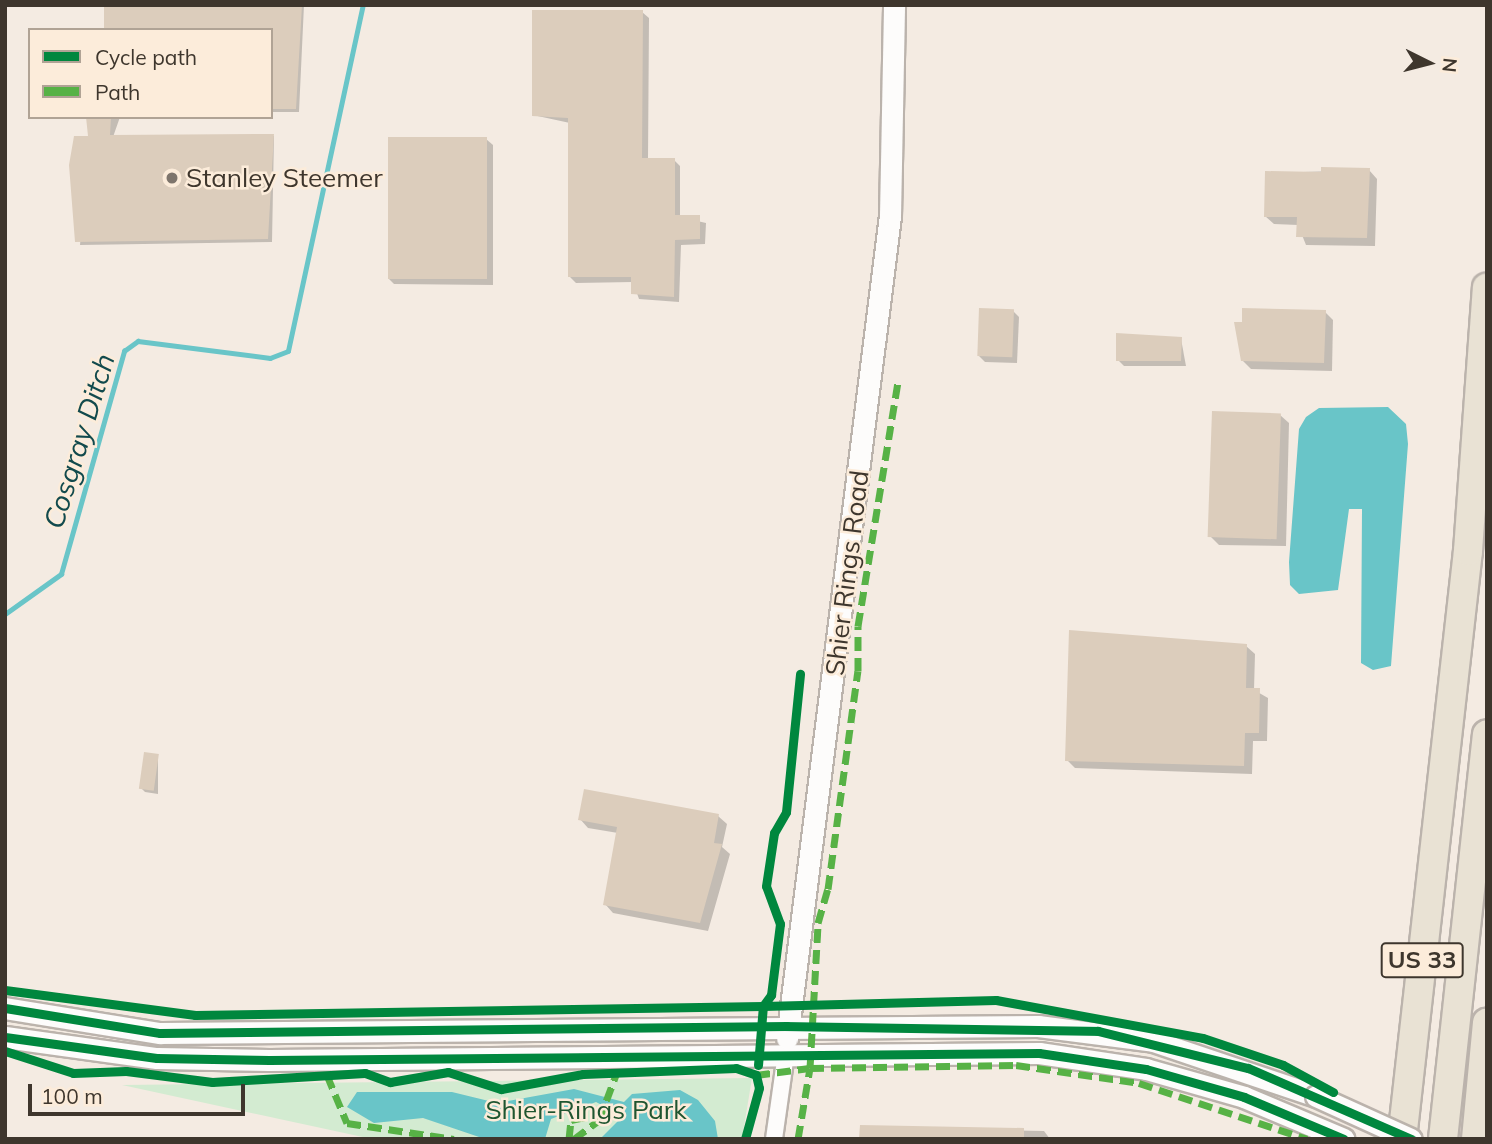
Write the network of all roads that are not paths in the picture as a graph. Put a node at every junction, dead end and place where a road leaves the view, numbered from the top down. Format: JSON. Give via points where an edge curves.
{"nodes":[{"id":1,"x":894,"y":5,"type":"edge"},
{"id":2,"x":1487,"y":288,"type":"edge"},
{"id":3,"x":1487,"y":734,"type":"edge"},
{"id":4,"x":1441,"y":781,"type":"junction"},
{"id":5,"x":5,"y":1008,"type":"edge"},
{"id":6,"x":1487,"y":1023,"type":"edge"},
{"id":7,"x":787,"y":1026,"type":"junction"},
{"id":8,"x":5,"y":1037,"type":"edge"},
{"id":9,"x":786,"y":1054,"type":"junction"},
{"id":10,"x":774,"y":1139,"type":"edge"},
{"id":11,"x":1344,"y":1139,"type":"edge"},
{"id":12,"x":1385,"y":1139,"type":"edge"},
{"id":13,"x":1402,"y":1139,"type":"edge"},
{"id":14,"x":1411,"y":1139,"type":"edge"},
{"id":15,"x":1443,"y":1139,"type":"edge"},
{"id":16,"x":1476,"y":1139,"type":"edge"}],
"edges":[{"from":1,"to":7,"type":"main road","name":"Shier Rings Road","via":[[889,225]]},
{"from":2,"to":4,"type":"highway","number":"US 33","via":[[1468,551]]},
{"from":3,"to":15,"type":"highway","number":"US 33"},
{"from":4,"to":12,"type":"highway","via":[[1422,839]]},
{"from":4,"to":13,"type":"highway","number":"US 33"},
{"from":5,"to":7,"type":"main road","via":[[160,1032]]},
{"from":6,"to":16,"type":"highway"},
{"from":7,"to":9,"type":"main road","name":"Shier Rings Road"},
{"from":7,"to":14,"type":"main road","bridge":true,"via":[[1098,1031],[1248,1068]]},
{"from":8,"to":9,"type":"main road","via":[[157,1058]]},
{"from":9,"to":10,"type":"street","name":"Shier Rings Road"},
{"from":9,"to":11,"type":"main road","via":[[1002,1051],[1093,1059],[1244,1097]]}]}
